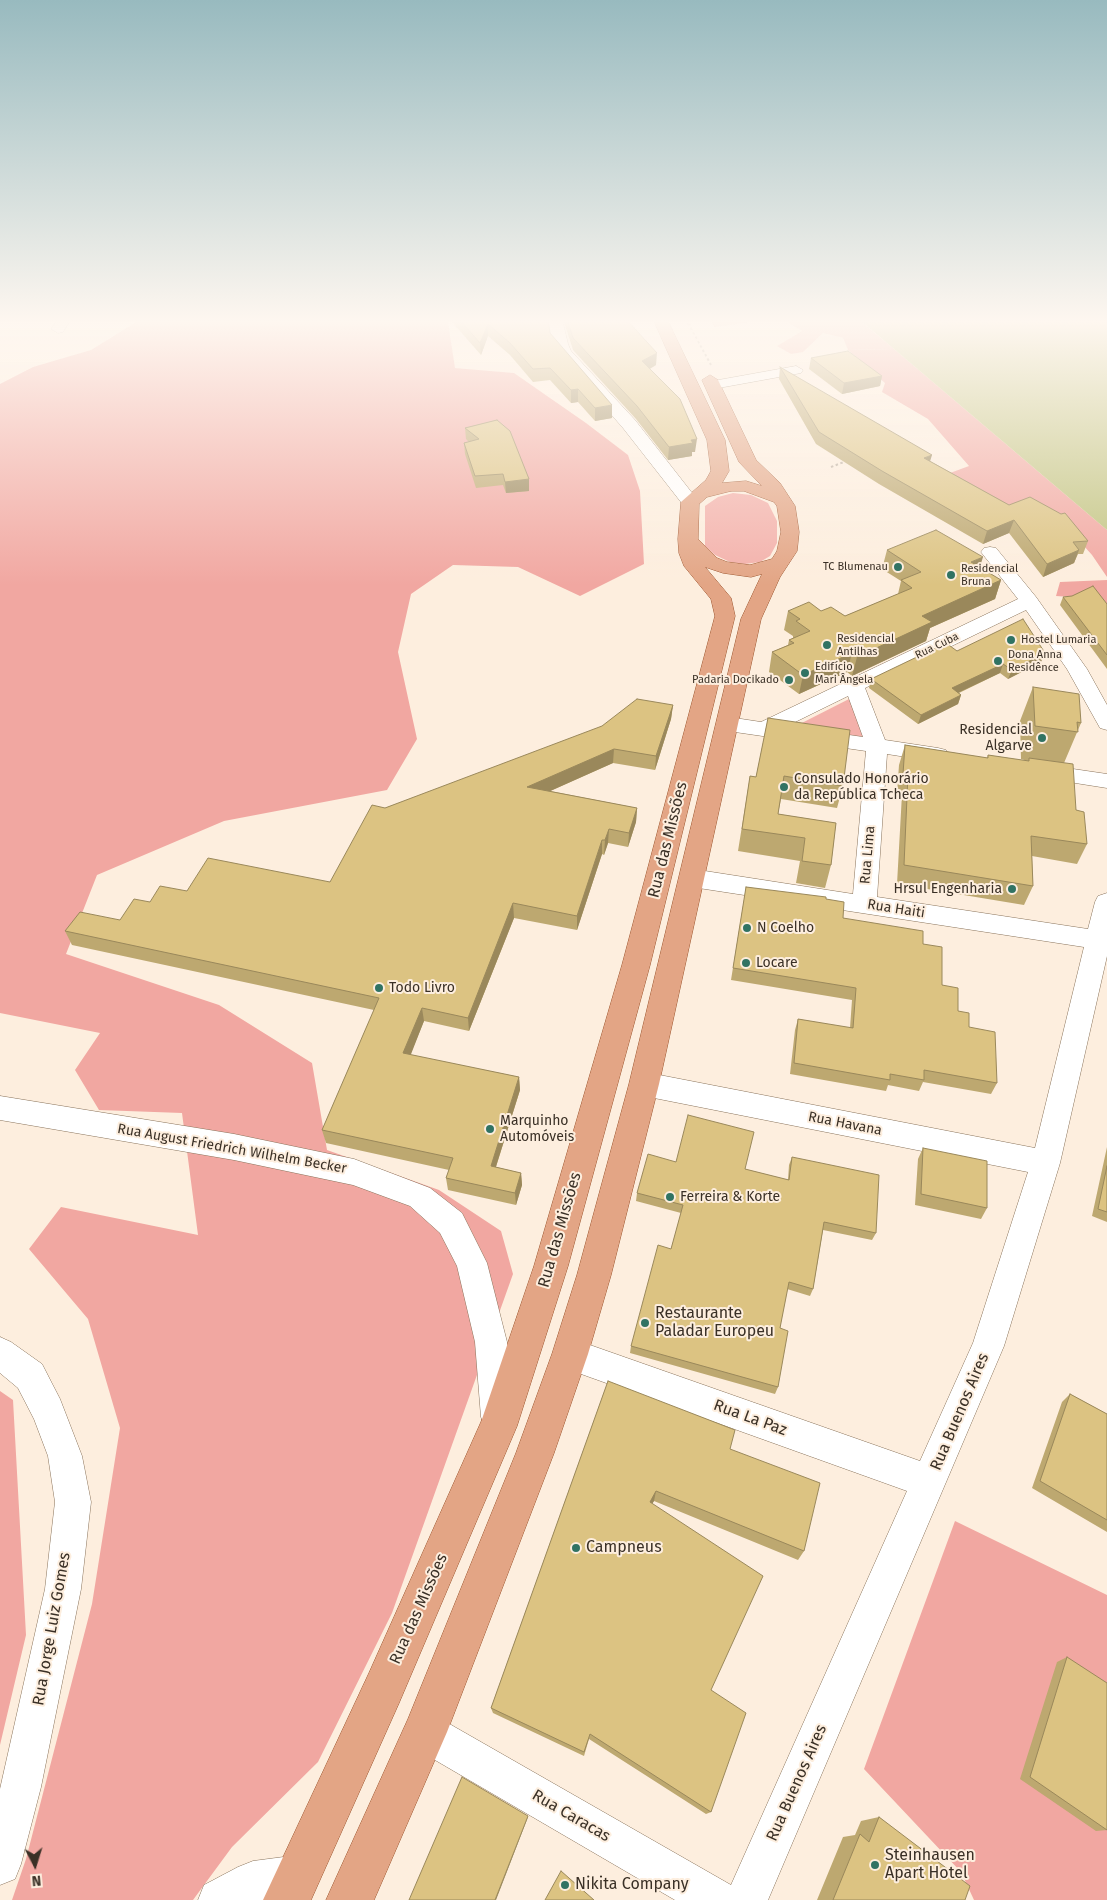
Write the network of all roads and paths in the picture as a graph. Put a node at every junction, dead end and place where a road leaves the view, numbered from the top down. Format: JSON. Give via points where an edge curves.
{"nodes":[{"id":1,"x":613,"y":408,"type":"edge"},
{"id":2,"x":704,"y":408,"type":"edge"},
{"id":3,"x":723,"y":408,"type":"edge"},
{"id":4,"x":844,"y":462,"type":"edge"},
{"id":5,"x":831,"y":467,"type":"dead end"},
{"id":6,"x":695,"y":498,"type":"junction"},
{"id":7,"x":782,"y":499,"type":"junction"},
{"id":8,"x":688,"y":539,"type":"junction"},
{"id":9,"x":990,"y":552,"type":"dead end"},
{"id":10,"x":778,"y":563,"type":"junction"},
{"id":11,"x":1029,"y":601,"type":"junction"},
{"id":12,"x":854,"y":686,"type":"junction"},
{"id":13,"x":1107,"y":722,"type":"edge"},
{"id":14,"x":728,"y":724,"type":"junction"},
{"id":15,"x":764,"y":729,"type":"junction"},
{"id":16,"x":877,"y":746,"type":"junction"},
{"id":17,"x":954,"y":758,"type":"edge"},
{"id":18,"x":1021,"y":768,"type":"edge"},
{"id":19,"x":1107,"y":781,"type":"edge"},
{"id":20,"x":692,"y":878,"type":"junction"},
{"id":21,"x":1107,"y":902,"type":"edge"},
{"id":22,"x":864,"y":904,"type":"junction"},
{"id":23,"x":1100,"y":940,"type":"junction"},
{"id":24,"x":613,"y":1047,"type":"junction"},
{"id":25,"x":644,"y":1084,"type":"junction"},
{"id":26,"x":0,"y":1108,"type":"edge"},
{"id":27,"x":1046,"y":1164,"type":"junction"},
{"id":28,"x":0,"y":1353,"type":"edge"},
{"id":29,"x":570,"y":1354,"type":"junction"},
{"id":30,"x":498,"y":1426,"type":"junction"},
{"id":31,"x":930,"y":1482,"type":"junction"},
{"id":32,"x":426,"y":1732,"type":"junction"},
{"id":33,"x":0,"y":1864,"type":"edge"},
{"id":34,"x":293,"y":1888,"type":"edge"},
{"id":35,"x":219,"y":1900,"type":"edge"},
{"id":36,"x":350,"y":1900,"type":"edge"},
{"id":37,"x":716,"y":1900,"type":"edge"},
{"id":38,"x":746,"y":1900,"type":"edge"}],
"edges":[{"from":1,"to":6,"type":"street"},
{"from":2,"to":6,"type":"main road","via":[[716,440],[720,471],[713,483]]},
{"from":3,"to":7,"type":"main road","via":[[748,462]]},
{"from":4,"to":5,"type":"path"},
{"from":6,"to":7,"type":"main road","via":[[723,488],[746,486]]},
{"from":6,"to":8,"type":"main road"},
{"from":7,"to":10,"type":"main road","via":[[790,519],[790,532],[787,551]]},
{"from":8,"to":10,"type":"main road","via":[[710,562],[723,567],[751,571]]},
{"from":8,"to":24,"type":"main road","name":"Rua das Missões","via":[[694,566],[721,598],[725,616]]},
{"from":9,"to":11,"type":"street"},
{"from":10,"to":14,"type":"main road","via":[[751,619]]},
{"from":11,"to":12,"type":"street","name":"Rua Cuba"},
{"from":11,"to":13,"type":"street","via":[[1077,669]]},
{"from":12,"to":15,"type":"street","name":"Rua Cuba"},
{"from":12,"to":16,"type":"street"},
{"from":14,"to":15,"type":"street"},
{"from":14,"to":20,"type":"main road"},
{"from":15,"to":16,"type":"street"},
{"from":16,"to":17,"type":"street"},
{"from":16,"to":22,"type":"street","name":"Rua Lima"},
{"from":18,"to":19,"type":"street"},
{"from":20,"to":22,"type":"street","name":"Rua Haiti"},
{"from":20,"to":25,"type":"main road"},
{"from":21,"to":23,"type":"street","name":"Rua Buenos Aires"},
{"from":22,"to":23,"type":"street","name":"Rua Haiti"},
{"from":23,"to":27,"type":"street","name":"Rua Buenos Aires"},
{"from":24,"to":25,"type":"main road","via":[[627,1071]]},
{"from":24,"to":30,"type":"main road","name":"Rua das Missões","via":[[551,1266]]},
{"from":25,"to":27,"type":"street","name":"Rua Havana"},
{"from":25,"to":29,"type":"main road"},
{"from":26,"to":30,"type":"street","name":"Rua August Friedrich Wilhelm Becker","via":[[354,1172],[420,1197],[451,1223],[472,1263],[491,1342]]},
{"from":27,"to":31,"type":"street","name":"Rua Buenos Aires","via":[[988,1346]]},
{"from":28,"to":33,"type":"street","name":"Rua Jorge Luiz Gomes","via":[[30,1376],[48,1411],[65,1456],[72,1502],[63,1589],[21,1787]]},
{"from":29,"to":31,"type":"street","name":"Rua La Paz"},
{"from":29,"to":32,"type":"main road","via":[[535,1453]]},
{"from":30,"to":34,"type":"main road","name":"Rua das Missões"},
{"from":31,"to":38,"type":"street","name":"Rua Buenos Aires"},
{"from":32,"to":36,"type":"main road"},
{"from":32,"to":37,"type":"street","name":"Rua Caracas"},
{"from":34,"to":35,"type":"street","via":[[253,1882]]}]}
